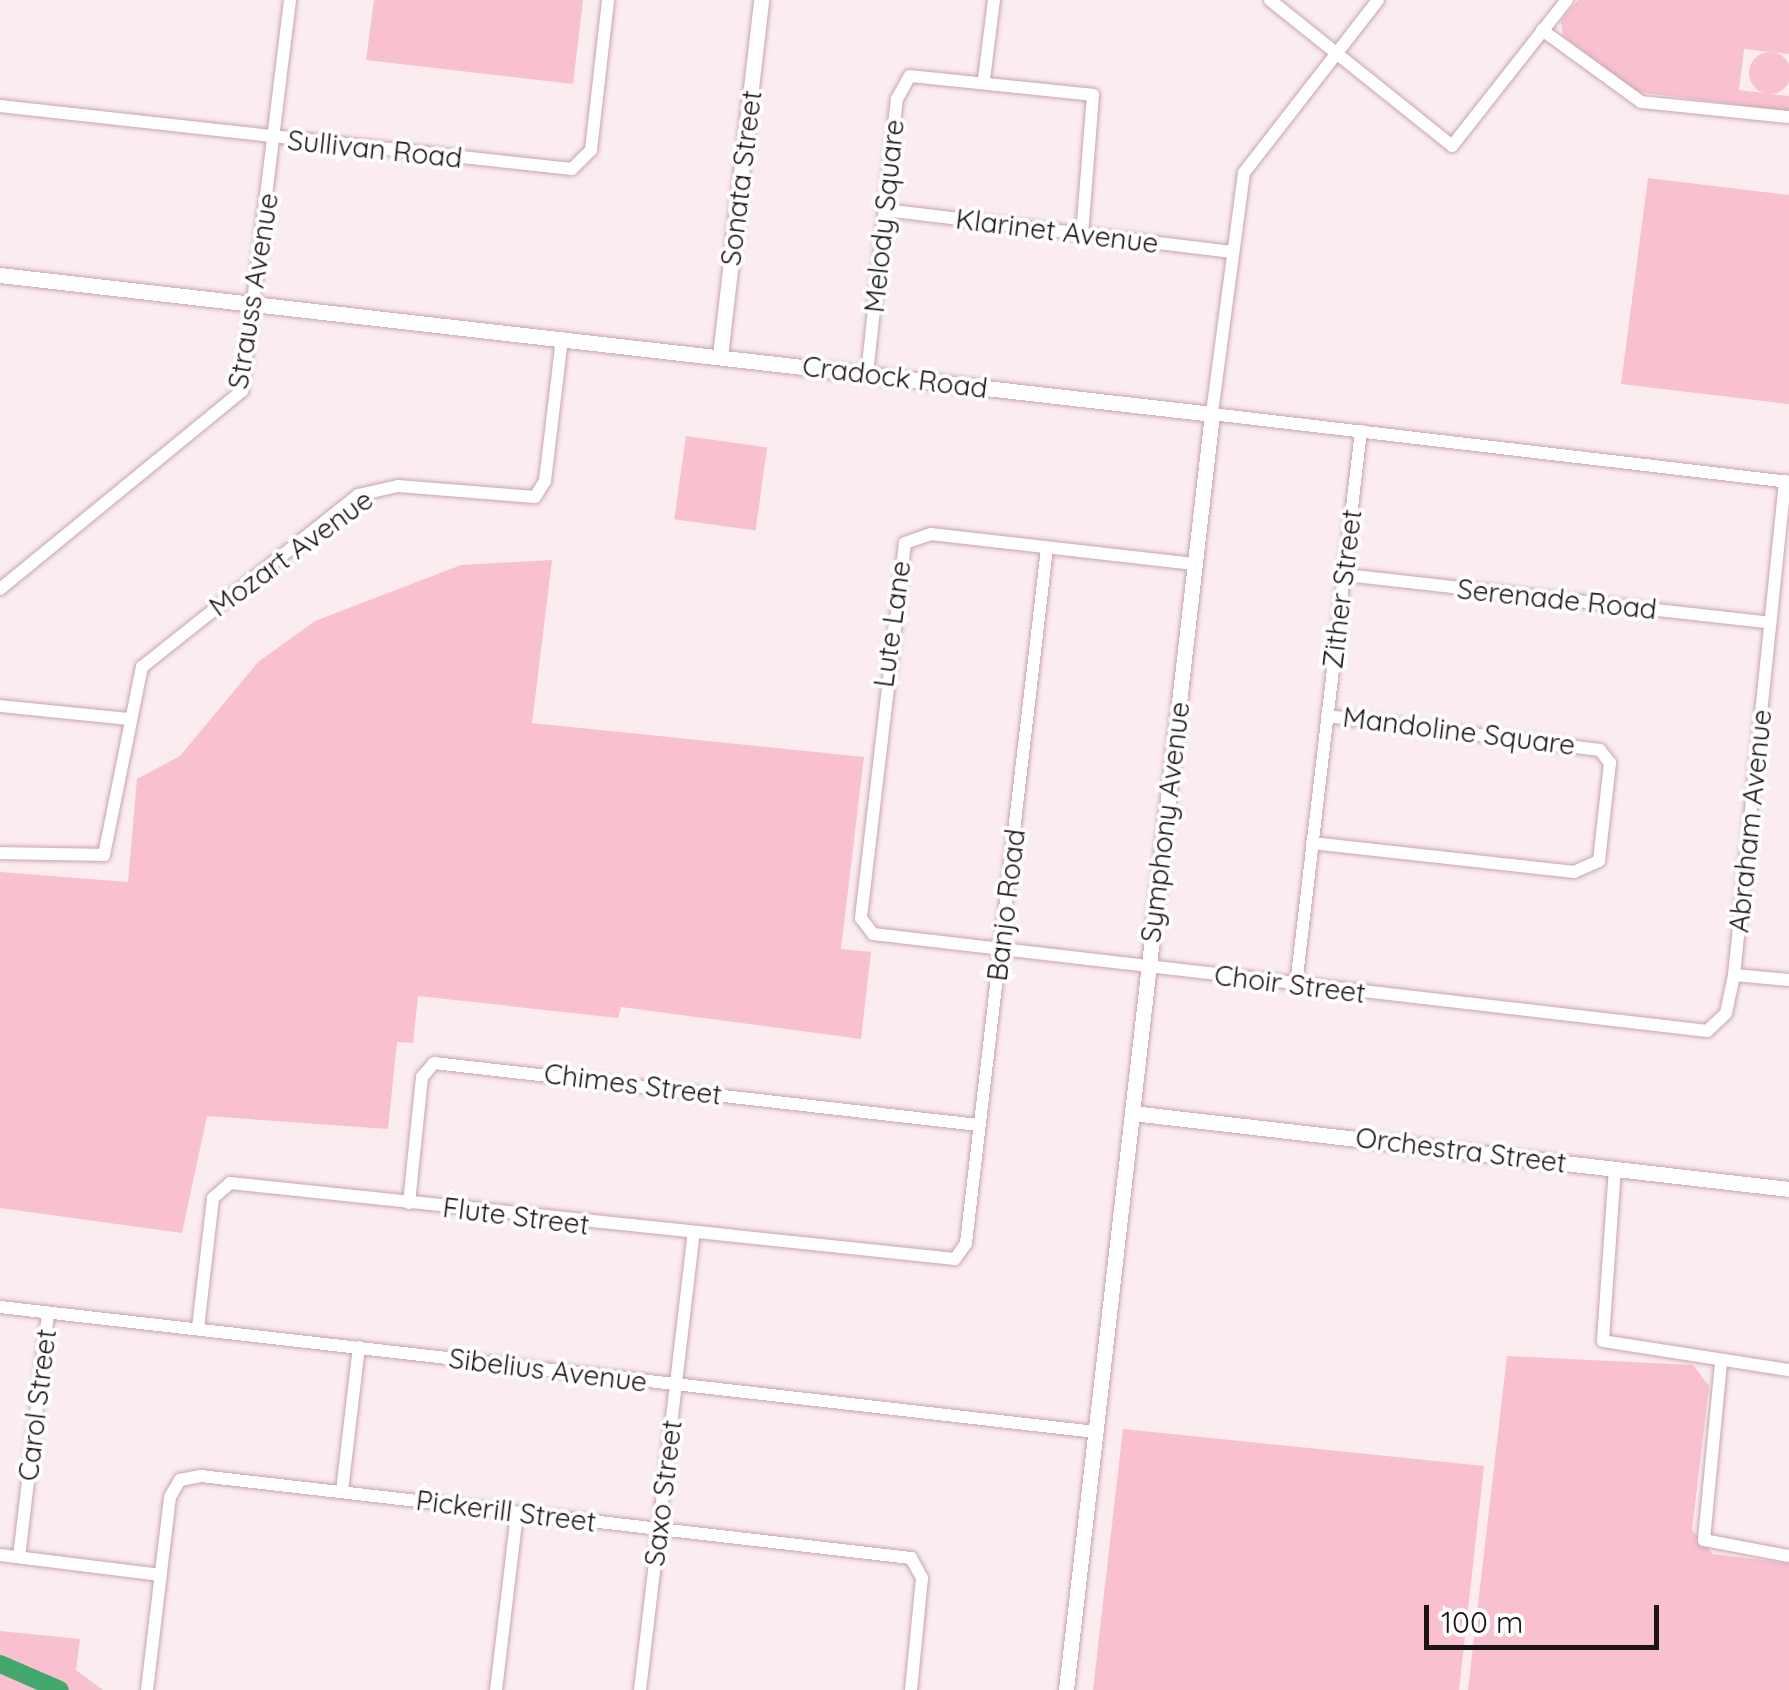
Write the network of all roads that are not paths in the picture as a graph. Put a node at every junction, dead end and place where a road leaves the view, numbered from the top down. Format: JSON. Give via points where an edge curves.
{"nodes":[{"id":1,"x":290,"y":0,"type":"edge"},
{"id":2,"x":608,"y":0,"type":"edge"},
{"id":3,"x":762,"y":0,"type":"edge"},
{"id":4,"x":994,"y":0,"type":"edge"},
{"id":5,"x":1270,"y":0,"type":"edge"},
{"id":6,"x":1378,"y":0,"type":"edge"},
{"id":7,"x":1566,"y":0,"type":"edge"},
{"id":8,"x":1542,"y":30,"type":"junction"},
{"id":9,"x":1334,"y":54,"type":"junction"},
{"id":10,"x":984,"y":79,"type":"junction"},
{"id":11,"x":0,"y":106,"type":"edge"},
{"id":12,"x":1789,"y":117,"type":"edge"},
{"id":13,"x":275,"y":138,"type":"junction"},
{"id":14,"x":885,"y":210,"type":"junction"},
{"id":15,"x":1082,"y":234,"type":"junction"},
{"id":16,"x":1230,"y":252,"type":"junction"},
{"id":17,"x":0,"y":275,"type":"edge"},
{"id":18,"x":254,"y":302,"type":"junction"},
{"id":19,"x":562,"y":338,"type":"junction"},
{"id":20,"x":720,"y":356,"type":"junction"},
{"id":21,"x":867,"y":374,"type":"junction"},
{"id":22,"x":1212,"y":414,"type":"junction"},
{"id":23,"x":1361,"y":431,"type":"junction"},
{"id":24,"x":1787,"y":482,"type":"edge"},
{"id":25,"x":1047,"y":548,"type":"junction"},
{"id":26,"x":1194,"y":564,"type":"junction"},
{"id":27,"x":1344,"y":575,"type":"junction"},
{"id":28,"x":0,"y":589,"type":"edge"},
{"id":29,"x":1770,"y":623,"type":"junction"},
{"id":30,"x":0,"y":706,"type":"edge"},
{"id":31,"x":1327,"y":716,"type":"junction"},
{"id":32,"x":127,"y":719,"type":"junction"},
{"id":33,"x":1312,"y":843,"type":"junction"},
{"id":34,"x":0,"y":853,"type":"edge"},
{"id":35,"x":873,"y":934,"type":"joint"},
{"id":36,"x":1000,"y":950,"type":"junction"},
{"id":37,"x":1148,"y":968,"type":"junction"},
{"id":38,"x":1734,"y":975,"type":"junction"},
{"id":39,"x":1789,"y":980,"type":"edge"},
{"id":40,"x":1296,"y":985,"type":"junction"},
{"id":41,"x":1707,"y":1031,"type":"joint"},
{"id":42,"x":1132,"y":1113,"type":"junction"},
{"id":43,"x":978,"y":1124,"type":"junction"},
{"id":44,"x":1615,"y":1168,"type":"junction"},
{"id":45,"x":1789,"y":1189,"type":"edge"},
{"id":46,"x":409,"y":1203,"type":"junction"},
{"id":47,"x":693,"y":1236,"type":"junction"},
{"id":48,"x":956,"y":1259,"type":"joint"},
{"id":49,"x":0,"y":1307,"type":"edge"},
{"id":50,"x":48,"y":1313,"type":"junction"},
{"id":51,"x":198,"y":1328,"type":"junction"},
{"id":52,"x":358,"y":1348,"type":"junction"},
{"id":53,"x":1721,"y":1362,"type":"junction"},
{"id":54,"x":1789,"y":1370,"type":"edge"},
{"id":55,"x":676,"y":1384,"type":"junction"},
{"id":56,"x":1096,"y":1432,"type":"junction"},
{"id":57,"x":342,"y":1491,"type":"junction"},
{"id":58,"x":517,"y":1513,"type":"junction"},
{"id":59,"x":658,"y":1528,"type":"junction"},
{"id":60,"x":0,"y":1555,"type":"edge"},
{"id":61,"x":1789,"y":1556,"type":"edge"},
{"id":62,"x":19,"y":1557,"type":"junction"},
{"id":63,"x":160,"y":1576,"type":"junction"},
{"id":64,"x":148,"y":1690,"type":"edge"},
{"id":65,"x":496,"y":1690,"type":"edge"},
{"id":66,"x":640,"y":1690,"type":"edge"},
{"id":67,"x":911,"y":1690,"type":"edge"},
{"id":68,"x":1066,"y":1690,"type":"edge"}],
"edges":[{"from":1,"to":13,"type":"street","name":"Strauss Avenue"},
{"from":2,"to":13,"type":"street","name":"Sullivan Road","via":[[581,166]]},
{"from":3,"to":20,"type":"street","name":"Sonata Street"},
{"from":4,"to":10,"type":"street"},
{"from":5,"to":9,"type":"street"},
{"from":6,"to":9,"type":"street","name":"Symphony Avenue"},
{"from":7,"to":8,"type":"street"},
{"from":8,"to":9,"type":"street","via":[[1452,146]]},
{"from":8,"to":12,"type":"street","via":[[1641,102]]},
{"from":9,"to":16,"type":"street","name":"Symphony Avenue","via":[[1244,173]]},
{"from":10,"to":14,"type":"street","name":"Melody Square","via":[[904,82]]},
{"from":10,"to":15,"type":"street","name":"Melody Square","via":[[1096,99]]},
{"from":11,"to":13,"type":"street","name":"Sullivan Road"},
{"from":13,"to":18,"type":"street","name":"Strauss Avenue"},
{"from":14,"to":15,"type":"street","name":"Klarinet Avenue"},
{"from":14,"to":21,"type":"street","name":"Melody Square"},
{"from":15,"to":16,"type":"street","name":"Klarinet Avenue"},
{"from":16,"to":22,"type":"street","name":"Symphony Avenue"},
{"from":17,"to":18,"type":"street","name":"Cradock Road"},
{"from":18,"to":19,"type":"street","name":"Cradock Road"},
{"from":18,"to":28,"type":"street","name":"Strauss Avenue","via":[[242,391],[232,407]]},
{"from":19,"to":20,"type":"street","name":"Cradock Road"},
{"from":19,"to":32,"type":"street","name":"Mozart Avenue","via":[[535,497],[398,486],[358,496],[150,659]]},
{"from":20,"to":21,"type":"street","name":"Cradock Road"},
{"from":21,"to":22,"type":"street","name":"Cradock Road"},
{"from":22,"to":23,"type":"street","name":"Cradock Road"},
{"from":22,"to":26,"type":"street","name":"Symphony Avenue"},
{"from":23,"to":24,"type":"street","name":"Cradock Road"},
{"from":23,"to":27,"type":"street","name":"Zither Street"},
{"from":24,"to":29,"type":"street","name":"Abraham Avenue"},
{"from":25,"to":26,"type":"street","name":"Lute Lane"},
{"from":25,"to":35,"type":"street","name":"Lute Lane","via":[[931,534],[905,543],[860,918]]},
{"from":25,"to":36,"type":"street","name":"Banjo Road"},
{"from":26,"to":37,"type":"street","name":"Symphony Avenue"},
{"from":27,"to":29,"type":"street","name":"Serenade Road"},
{"from":27,"to":31,"type":"street","name":"Zither Street"},
{"from":29,"to":38,"type":"street","name":"Abraham Avenue"},
{"from":30,"to":32,"type":"street"},
{"from":31,"to":33,"type":"street","name":"Zither Street"},
{"from":31,"to":33,"type":"street","name":"Mandoline Square","via":[[1600,750],[1610,763],[1600,862],[1574,872]]},
{"from":32,"to":34,"type":"street","via":[[104,855]]},
{"from":33,"to":40,"type":"street","name":"Zither Street"},
{"from":35,"to":36,"type":"street","name":"Choir Street"},
{"from":36,"to":37,"type":"street","name":"Choir Street"},
{"from":36,"to":43,"type":"street","name":"Banjo Road"},
{"from":37,"to":40,"type":"street","name":"Choir Street"},
{"from":37,"to":42,"type":"street","name":"Symphony Avenue"},
{"from":38,"to":39,"type":"street"},
{"from":38,"to":41,"type":"street","name":"Abraham Avenue","via":[[1726,1013]]},
{"from":40,"to":41,"type":"street","name":"Choir Street"},
{"from":42,"to":44,"type":"street","name":"Orchestra Street"},
{"from":42,"to":56,"type":"street","name":"Symphony Avenue"},
{"from":43,"to":46,"type":"street","name":"Chimes Street","via":[[434,1062],[422,1077]]},
{"from":43,"to":48,"type":"street","name":"Banjo Road","via":[[966,1243]]},
{"from":44,"to":45,"type":"street","name":"Orchestra Street"},
{"from":44,"to":53,"type":"street","via":[[1603,1341]]},
{"from":46,"to":47,"type":"street","name":"Flute Street"},
{"from":46,"to":51,"type":"street","name":"Flute Street","via":[[222,1185]]},
{"from":47,"to":48,"type":"street","name":"Flute Street"},
{"from":47,"to":55,"type":"street","name":"Saxo Street"},
{"from":49,"to":50,"type":"street","name":"Sibelius Avenue"},
{"from":50,"to":51,"type":"street","name":"Sibelius Avenue"},
{"from":50,"to":62,"type":"street","name":"Carol Street"},
{"from":51,"to":52,"type":"street","name":"Sibelius Avenue"},
{"from":52,"to":55,"type":"street","name":"Sibelius Avenue"},
{"from":52,"to":57,"type":"street"},
{"from":53,"to":54,"type":"street"},
{"from":53,"to":61,"type":"street","via":[[1704,1540]]},
{"from":55,"to":56,"type":"street","name":"Sibelius Avenue"},
{"from":55,"to":59,"type":"street","name":"Saxo Street"},
{"from":56,"to":68,"type":"street","name":"Symphony Avenue"},
{"from":57,"to":58,"type":"street","name":"Pickerill Street"},
{"from":57,"to":63,"type":"street","name":"Pickerill Street","via":[[180,1480]]},
{"from":58,"to":59,"type":"street","name":"Pickerill Street"},
{"from":58,"to":65,"type":"street"},
{"from":59,"to":66,"type":"street","name":"Saxo Street"},
{"from":59,"to":67,"type":"street","name":"Pickerill Street","via":[[911,1558],[922,1578]]},
{"from":60,"to":62,"type":"street"},
{"from":62,"to":63,"type":"street"},
{"from":63,"to":64,"type":"street","name":"Pickerill Street"}]}
